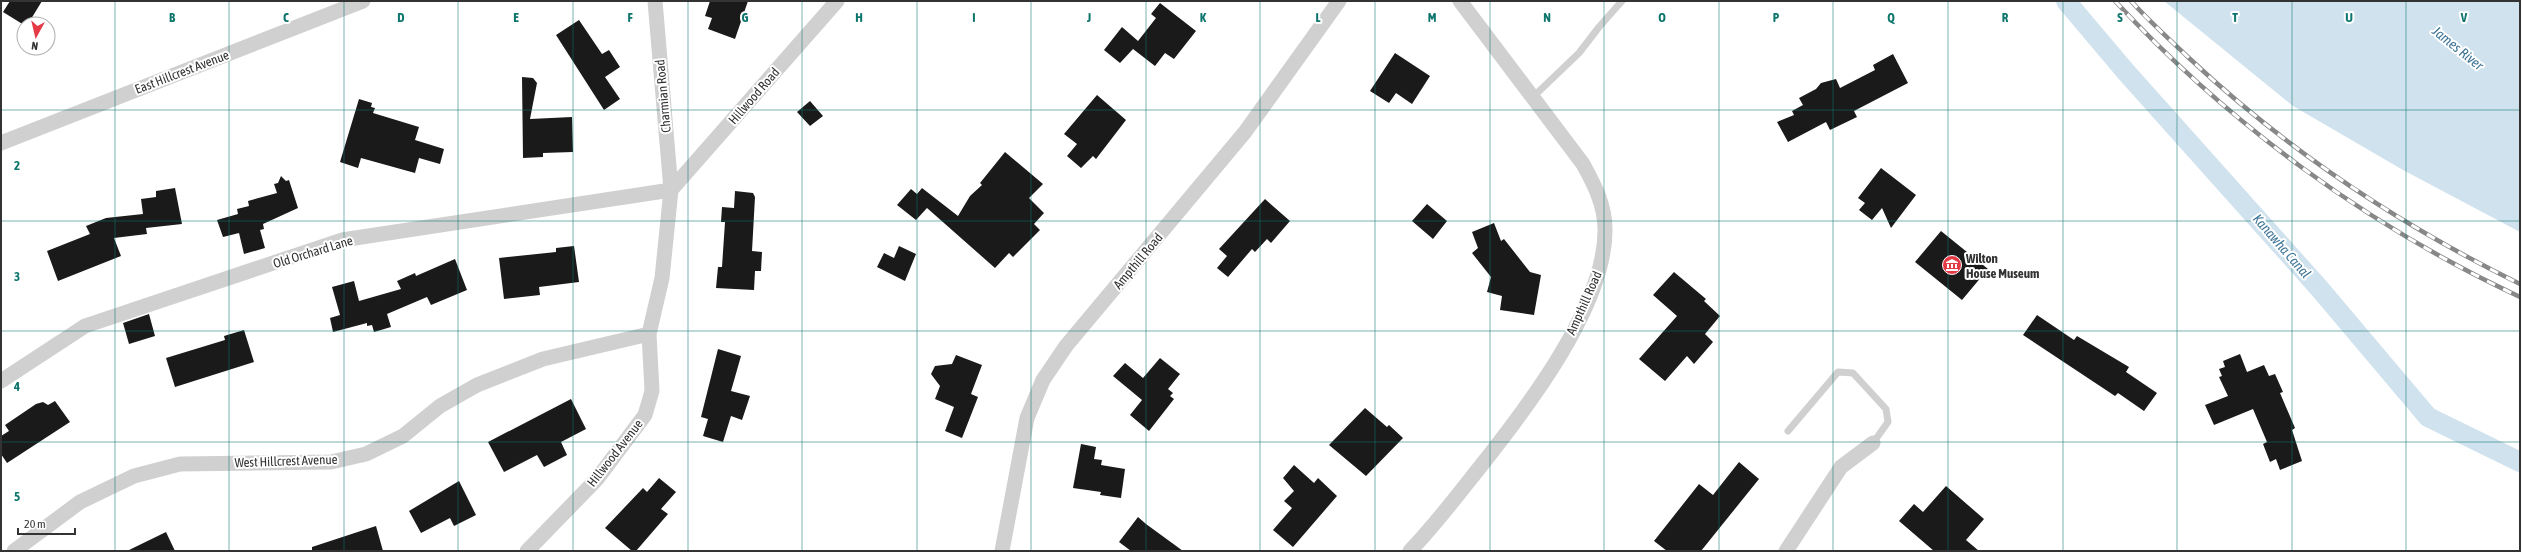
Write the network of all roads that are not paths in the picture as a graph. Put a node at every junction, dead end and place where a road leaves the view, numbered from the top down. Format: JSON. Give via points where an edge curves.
{"nodes":[{"id":1,"x":363,"y":1,"type":"edge"},
{"id":2,"x":655,"y":1,"type":"edge"},
{"id":3,"x":836,"y":1,"type":"edge"},
{"id":4,"x":1339,"y":1,"type":"edge"},
{"id":5,"x":1460,"y":1,"type":"edge"},
{"id":6,"x":1622,"y":1,"type":"edge"},
{"id":7,"x":1533,"y":97,"type":"junction"},
{"id":8,"x":1,"y":143,"type":"edge"},
{"id":9,"x":671,"y":190,"type":"junction"},
{"id":10,"x":649,"y":334,"type":"junction"},
{"id":11,"x":1,"y":381,"type":"edge"},
{"id":12,"x":1788,"y":431,"type":"dead end"},
{"id":13,"x":1873,"y":444,"type":"joint"},
{"id":14,"x":14,"y":551,"type":"edge"},
{"id":15,"x":527,"y":551,"type":"edge"},
{"id":16,"x":1002,"y":551,"type":"edge"},
{"id":17,"x":1410,"y":551,"type":"edge"},
{"id":18,"x":1786,"y":551,"type":"edge"}],
"edges":[{"from":1,"to":8,"type":"street","name":"East Hillcrest Avenue"},
{"from":2,"to":9,"type":"street","name":"Charmian Road"},
{"from":3,"to":9,"type":"street","name":"Hillwood Road"},
{"from":4,"to":16,"type":"street","name":"Ampthill Road","via":[[1245,132],[1066,346],[1043,380],[1027,418]]},
{"from":5,"to":7,"type":"street","name":"Ampthill Road"},
{"from":6,"to":7,"type":"lane","via":[[1579,53]]},
{"from":7,"to":17,"type":"street","name":"Ampthill Road","via":[[1583,164],[1595,185],[1605,228],[1603,258],[1592,291],[1558,360],[1520,417],[1430,530]]},
{"from":9,"to":10,"type":"street","name":"Hillwood Avenue","via":[[662,278]]},
{"from":9,"to":11,"type":"street","name":"Old Orchard Lane","via":[[342,240],[85,326]]},
{"from":10,"to":14,"type":"street","name":"West Hillcrest Avenue","via":[[543,359],[477,385],[440,406],[403,436],[366,454],[331,462],[180,464],[134,476],[80,502]]},
{"from":10,"to":15,"type":"street","name":"Hillwood Avenue","via":[[652,391],[645,415],[598,479]]},
{"from":12,"to":13,"type":"lane","via":[[1838,372],[1853,373],[1886,409],[1888,422]]},
{"from":13,"to":18,"type":"street","via":[[1842,467]]}]}
